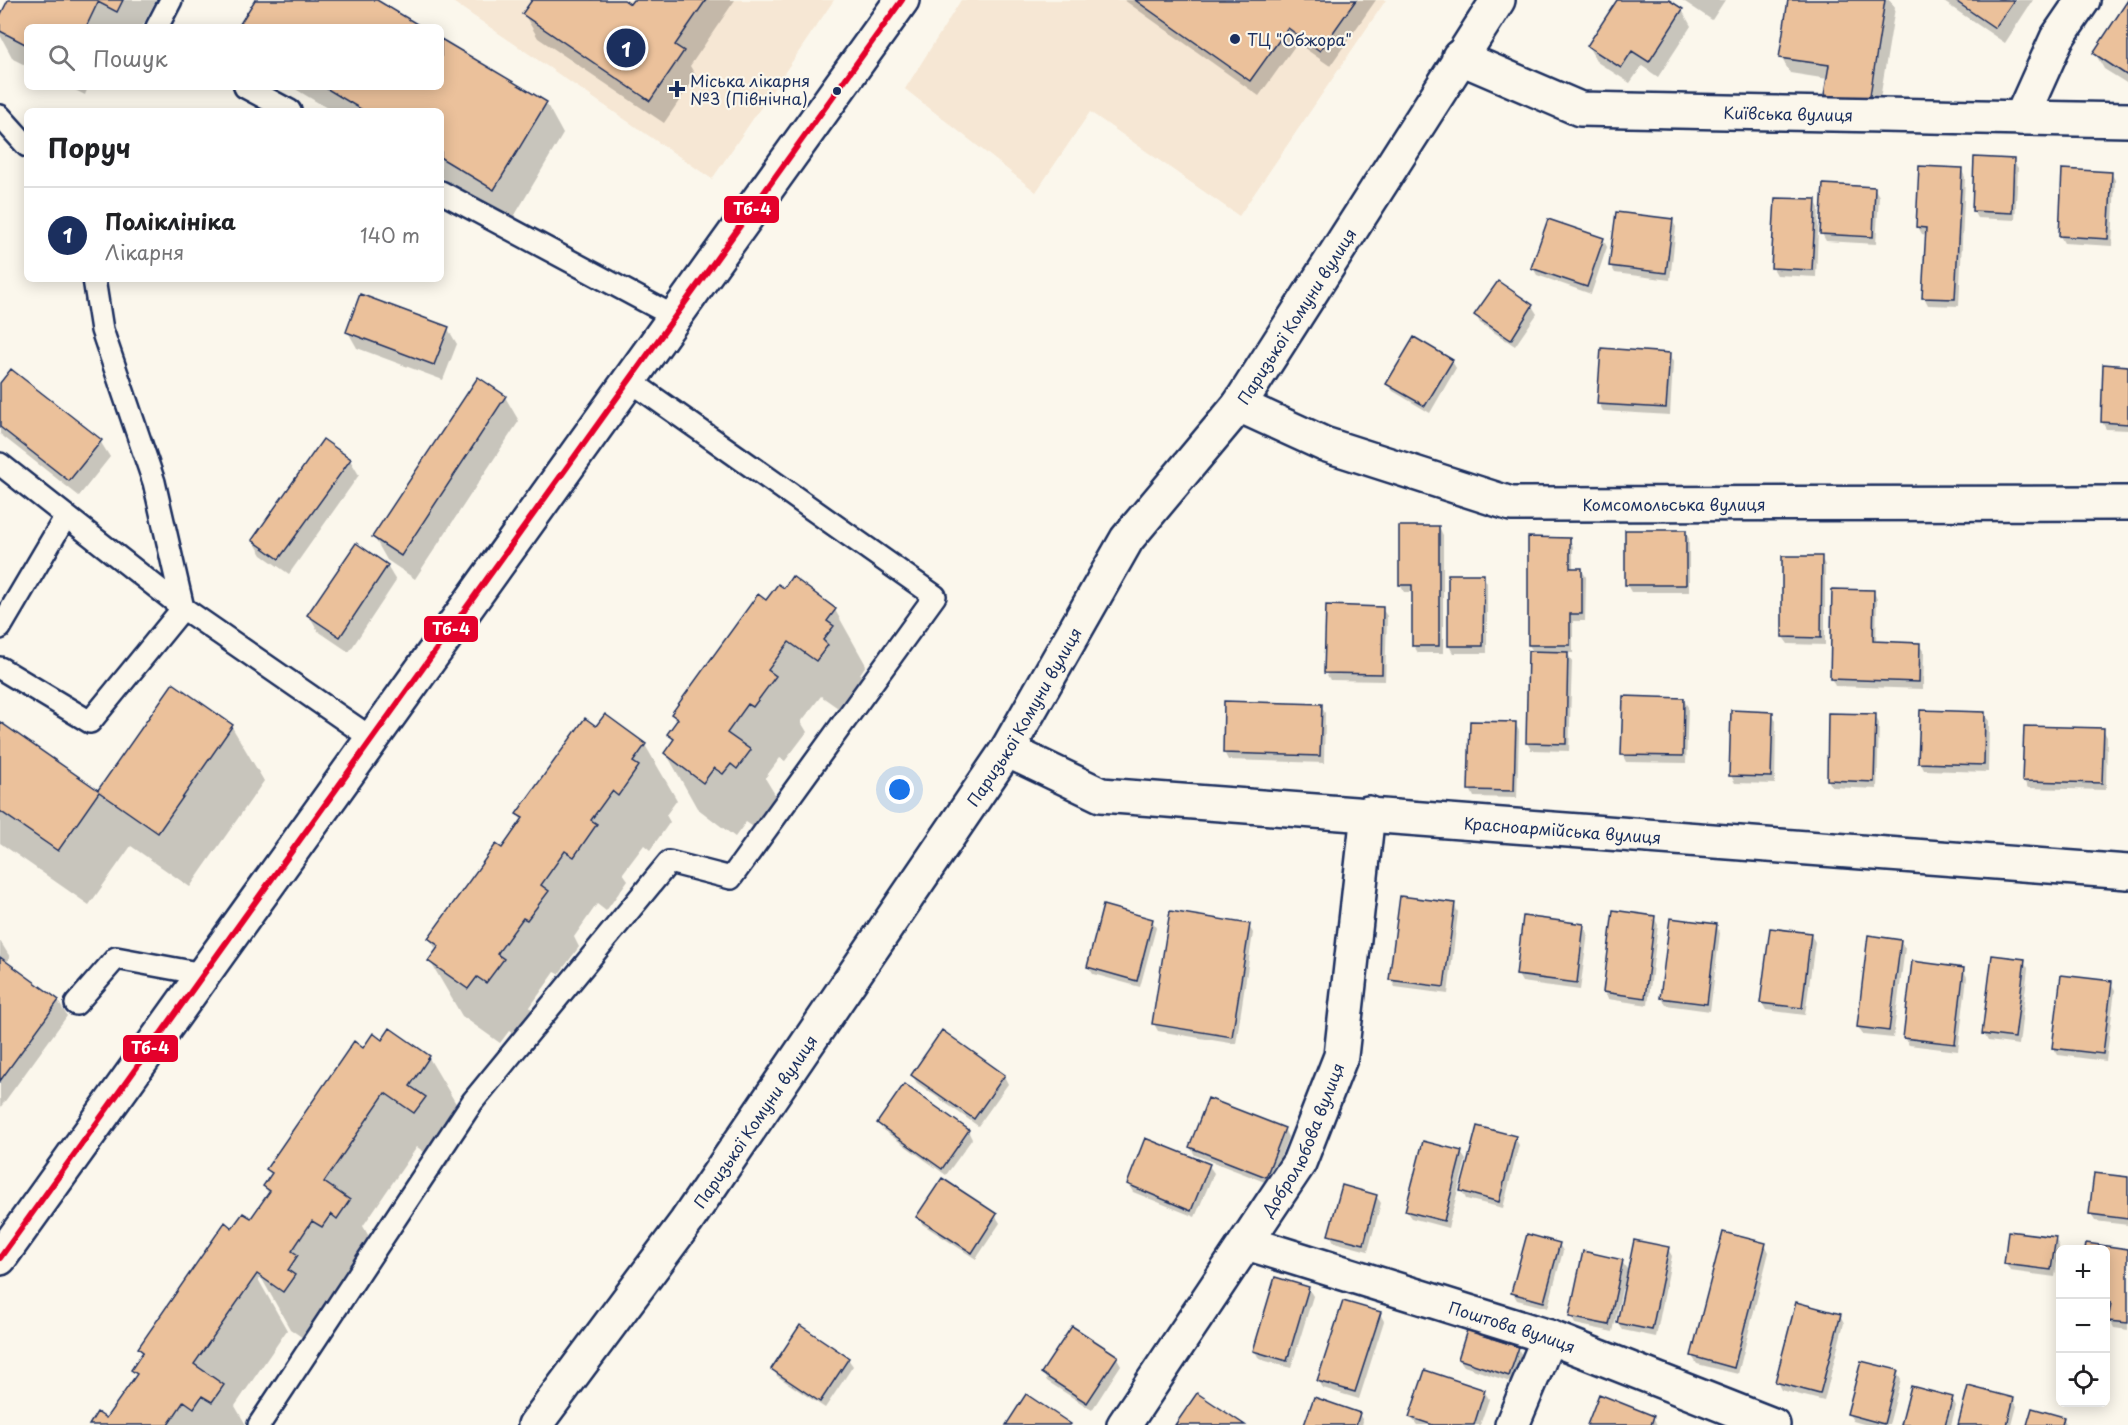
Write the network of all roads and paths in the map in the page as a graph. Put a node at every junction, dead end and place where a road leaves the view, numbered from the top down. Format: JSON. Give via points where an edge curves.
{"nodes":[{"id":1,"x":171,"y":0,"type":"edge"},
{"id":2,"x":902,"y":0,"type":"edge"},
{"id":3,"x":1498,"y":0,"type":"edge"},
{"id":4,"x":2083,"y":0,"type":"edge"},
{"id":5,"x":159,"y":24,"type":"edge"},
{"id":6,"x":1459,"y":57,"type":"junction"},
{"id":7,"x":251,"y":90,"type":"edge"},
{"id":8,"x":284,"y":108,"type":"edge"},
{"id":9,"x":0,"y":116,"type":"edge"},
{"id":10,"x":2021,"y":117,"type":"junction"},
{"id":11,"x":2128,"y":120,"type":"edge"},
{"id":12,"x":24,"y":143,"type":"edge"},
{"id":13,"x":444,"y":194,"type":"edge"},
{"id":14,"x":94,"y":282,"type":"edge"},
{"id":15,"x":675,"y":317,"type":"junction"},
{"id":16,"x":629,"y":380,"type":"junction"},
{"id":17,"x":1239,"y":405,"type":"junction"},
{"id":18,"x":0,"y":464,"type":"edge"},
{"id":19,"x":2128,"y":503,"type":"edge"},
{"id":20,"x":66,"y":516,"type":"junction"},
{"id":21,"x":183,"y":608,"type":"junction"},
{"id":22,"x":0,"y":628,"type":"edge"},
{"id":23,"x":0,"y":668,"type":"edge"},
{"id":24,"x":371,"y":738,"type":"junction"},
{"id":25,"x":1007,"y":750,"type":"junction"},
{"id":26,"x":1368,"y":813,"type":"junction"},
{"id":27,"x":2128,"y":872,"type":"edge"},
{"id":28,"x":203,"y":974,"type":"junction"},
{"id":29,"x":76,"y":1004,"type":"dead end"},
{"id":30,"x":1247,"y":1243,"type":"junction"},
{"id":31,"x":0,"y":1258,"type":"edge"},
{"id":32,"x":1549,"y":1337,"type":"junction"},
{"id":33,"x":259,"y":1425,"type":"edge"},
{"id":34,"x":535,"y":1425,"type":"edge"},
{"id":35,"x":1124,"y":1425,"type":"edge"},
{"id":36,"x":1512,"y":1425,"type":"edge"},
{"id":37,"x":1773,"y":1425,"type":"edge"}],
"edges":[{"from":1,"to":5,"type":"lane"},
{"from":2,"to":15,"type":"street"},
{"from":3,"to":6,"type":"street","name":"Паризької Комуни вулиця"},
{"from":4,"to":10,"type":"street","via":[[2057,38]]},
{"from":6,"to":10,"type":"street","name":"Київська вулиця","via":[[1580,109]]},
{"from":6,"to":17,"type":"street","name":"Паризької Комуни вулиця"},
{"from":7,"to":8,"type":"lane"},
{"from":9,"to":12,"type":"lane"},
{"from":10,"to":11,"type":"street","name":"Київська вулиця"},
{"from":13,"to":15,"type":"lane"},
{"from":14,"to":21,"type":"lane","via":[[102,330],[154,482]]},
{"from":15,"to":16,"type":"street"},
{"from":16,"to":24,"type":"street"},
{"from":16,"to":33,"type":"lane","via":[[934,596],[731,878],[669,862],[473,1101]]},
{"from":17,"to":19,"type":"street","name":"Комсомольська вулиця","via":[[1324,444],[1511,504]]},
{"from":17,"to":25,"type":"street","name":"Паризької Комуни вулиця","via":[[1127,539]]},
{"from":18,"to":20,"type":"lane"},
{"from":20,"to":21,"type":"lane"},
{"from":20,"to":22,"type":"lane"},
{"from":21,"to":23,"type":"lane","via":[[90,723]]},
{"from":21,"to":24,"type":"lane"},
{"from":24,"to":28,"type":"street"},
{"from":25,"to":26,"type":"street","name":"Красноармійська вулиця","via":[[1101,795]]},
{"from":25,"to":34,"type":"street","name":"Паризької Комуни вулиця","via":[[686,1222]]},
{"from":26,"to":27,"type":"street","name":"Красноармійська вулиця"},
{"from":26,"to":30,"type":"street","name":"Добролюбова вулиця","via":[[1341,1056],[1299,1163]]},
{"from":28,"to":29,"type":"lane","via":[[116,958]]},
{"from":28,"to":31,"type":"street"},
{"from":30,"to":32,"type":"street","name":"Поштова вулиця"},
{"from":30,"to":35,"type":"street","name":"Добролюбова вулиця"},
{"from":32,"to":36,"type":"street"},
{"from":32,"to":37,"type":"street","name":"Поштова вулиця"}]}
